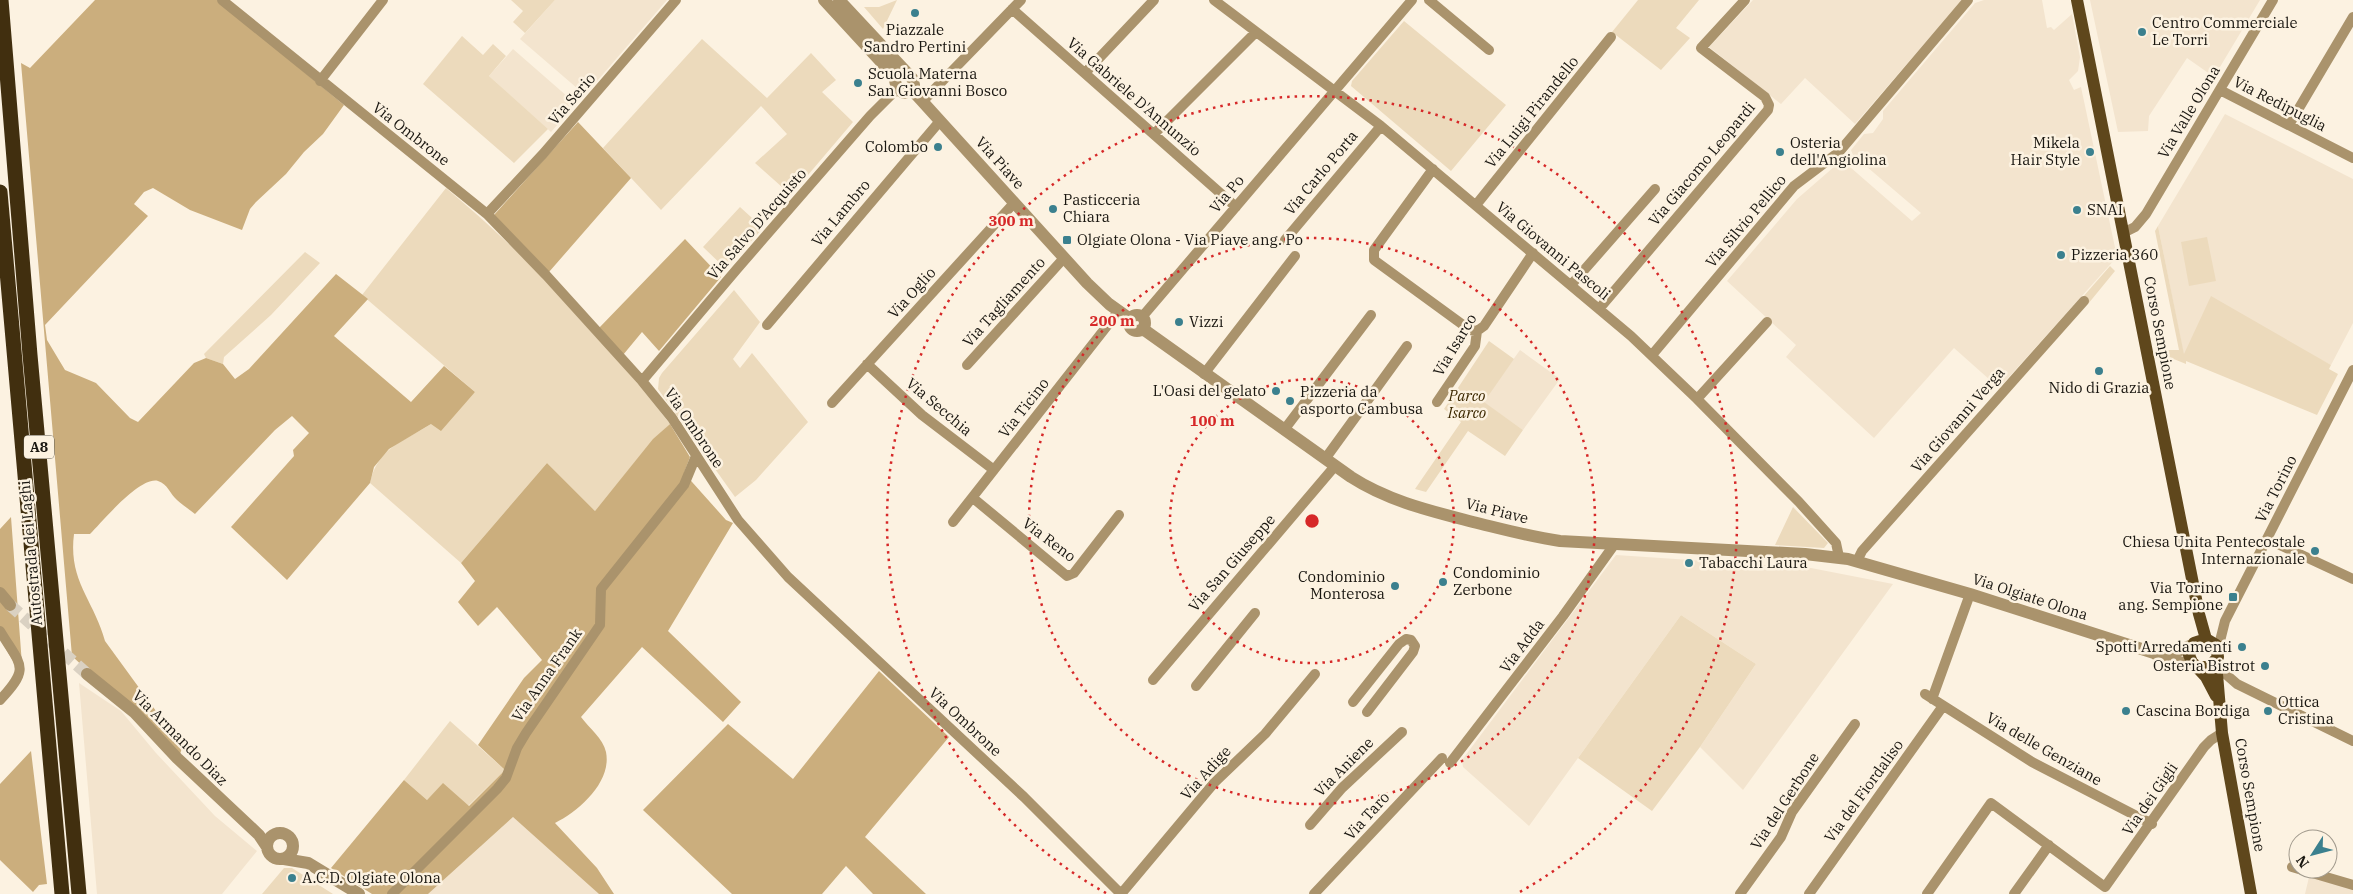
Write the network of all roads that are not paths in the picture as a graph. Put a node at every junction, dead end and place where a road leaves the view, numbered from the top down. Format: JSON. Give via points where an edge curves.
{"nodes":[{"id":1,"x":1,"y":0,"type":"edge"},
{"id":2,"x":222,"y":0,"type":"edge"},
{"id":3,"x":383,"y":0,"type":"edge"},
{"id":4,"x":676,"y":0,"type":"edge"},
{"id":5,"x":824,"y":0,"type":"edge"},
{"id":6,"x":839,"y":0,"type":"edge"},
{"id":7,"x":1021,"y":0,"type":"edge"},
{"id":8,"x":1154,"y":0,"type":"edge"},
{"id":9,"x":1214,"y":0,"type":"edge"},
{"id":10,"x":1412,"y":0,"type":"edge"},
{"id":11,"x":1429,"y":0,"type":"edge"},
{"id":12,"x":1745,"y":0,"type":"edge"},
{"id":13,"x":1968,"y":0,"type":"edge"},
{"id":14,"x":2077,"y":0,"type":"edge"},
{"id":15,"x":2273,"y":0,"type":"edge"},
{"id":16,"x":1012,"y":9,"type":"junction"},
{"id":17,"x":2353,"y":17,"type":"edge"},
{"id":18,"x":1256,"y":32,"type":"junction"},
{"id":19,"x":1611,"y":37,"type":"dead end"},
{"id":20,"x":1489,"y":50,"type":"dead end"},
{"id":21,"x":1085,"y":74,"type":"junction"},
{"id":22,"x":320,"y":81,"type":"junction"},
{"id":23,"x":900,"y":81,"type":"junction"},
{"id":24,"x":1335,"y":90,"type":"junction"},
{"id":25,"x":2220,"y":90,"type":"junction"},
{"id":26,"x":923,"y":101,"type":"junction"},
{"id":27,"x":940,"y":121,"type":"junction"},
{"id":28,"x":2289,"y":125,"type":"junction"},
{"id":29,"x":1381,"y":126,"type":"junction"},
{"id":30,"x":1154,"y":134,"type":"junction"},
{"id":31,"x":2352,"y":155,"type":"edge"},
{"id":32,"x":1433,"y":169,"type":"junction"},
{"id":33,"x":1655,"y":190,"type":"dead end"},
{"id":34,"x":0,"y":192,"type":"edge"},
{"id":35,"x":1014,"y":203,"type":"junction"},
{"id":36,"x":1476,"y":205,"type":"junction"},
{"id":37,"x":1236,"y":207,"type":"junction"},
{"id":38,"x":486,"y":214,"type":"junction"},
{"id":39,"x":2123,"y":232,"type":"junction"},
{"id":40,"x":1285,"y":240,"type":"dead end"},
{"id":41,"x":1533,"y":253,"type":"junction"},
{"id":42,"x":1295,"y":256,"type":"dead end"},
{"id":43,"x":1064,"y":258,"type":"junction"},
{"id":44,"x":1571,"y":285,"type":"junction"},
{"id":45,"x":2084,"y":301,"type":"dead end"},
{"id":46,"x":1599,"y":309,"type":"junction"},
{"id":47,"x":1118,"y":312,"type":"junction"},
{"id":48,"x":1371,"y":315,"type":"dead end"},
{"id":49,"x":1138,"y":322,"type":"junction"},
{"id":50,"x":1767,"y":322,"type":"dead end"},
{"id":51,"x":767,"y":325,"type":"dead end"},
{"id":52,"x":1477,"y":331,"type":"junction"},
{"id":53,"x":1407,"y":346,"type":"dead end"},
{"id":54,"x":1652,"y":355,"type":"junction"},
{"id":55,"x":867,"y":364,"type":"junction"},
{"id":56,"x":967,"y":365,"type":"dead end"},
{"id":57,"x":2353,"y":370,"type":"edge"},
{"id":58,"x":1204,"y":374,"type":"junction"},
{"id":59,"x":642,"y":381,"type":"junction"},
{"id":60,"x":1697,"y":399,"type":"junction"},
{"id":61,"x":1437,"y":402,"type":"dead end"},
{"id":62,"x":832,"y":403,"type":"dead end"},
{"id":63,"x":1284,"y":430,"type":"junction"},
{"id":64,"x":696,"y":456,"type":"junction"},
{"id":65,"x":1330,"y":462,"type":"junction"},
{"id":66,"x":994,"y":470,"type":"junction"},
{"id":67,"x":972,"y":498,"type":"junction"},
{"id":68,"x":1119,"y":515,"type":"dead end"},
{"id":69,"x":953,"y":522,"type":"dead end"},
{"id":70,"x":2267,"y":539,"type":"junction"},
{"id":71,"x":1614,"y":545,"type":"junction"},
{"id":72,"x":1839,"y":558,"type":"junction"},
{"id":73,"x":1857,"y":561,"type":"junction"},
{"id":74,"x":1896,"y":572,"type":"joint"},
{"id":75,"x":2353,"y":579,"type":"edge"},
{"id":76,"x":0,"y":593,"type":"edge"},
{"id":77,"x":1970,"y":594,"type":"junction"},
{"id":78,"x":10,"y":605,"type":"tunnel mouth"},
{"id":79,"x":1255,"y":613,"type":"dead end"},
{"id":80,"x":0,"y":631,"type":"edge"},
{"id":81,"x":2204,"y":643,"type":"junction"},
{"id":82,"x":2154,"y":653,"type":"junction"},
{"id":83,"x":2213,"y":665,"type":"junction"},
{"id":84,"x":2197,"y":666,"type":"junction"},
{"id":85,"x":87,"y":674,"type":"tunnel mouth"},
{"id":86,"x":1315,"y":674,"type":"dead end"},
{"id":87,"x":1153,"y":680,"type":"dead end"},
{"id":88,"x":2237,"y":684,"type":"junction"},
{"id":89,"x":1196,"y":686,"type":"dead end"},
{"id":90,"x":0,"y":700,"type":"edge"},
{"id":91,"x":2218,"y":701,"type":"junction"},
{"id":92,"x":1353,"y":702,"type":"dead end"},
{"id":93,"x":1943,"y":706,"type":"junction"},
{"id":94,"x":1367,"y":712,"type":"dead end"},
{"id":95,"x":1855,"y":724,"type":"dead end"},
{"id":96,"x":1402,"y":732,"type":"dead end"},
{"id":97,"x":2222,"y":733,"type":"junction"},
{"id":98,"x":2353,"y":741,"type":"edge"},
{"id":99,"x":1446,"y":760,"type":"joint"},
{"id":100,"x":2152,"y":824,"type":"junction"},
{"id":101,"x":1310,"y":825,"type":"dead end"},
{"id":102,"x":250,"y":826,"type":"junction"},
{"id":103,"x":274,"y":834,"type":"junction"},
{"id":104,"x":293,"y":842,"type":"junction"},
{"id":105,"x":2049,"y":845,"type":"junction"},
{"id":106,"x":267,"y":847,"type":"junction"},
{"id":107,"x":284,"y":859,"type":"junction"},
{"id":108,"x":308,"y":862,"type":"junction"},
{"id":109,"x":2333,"y":879,"type":"edge"},
{"id":110,"x":2353,"y":885,"type":"edge"},
{"id":111,"x":2102,"y":890,"type":"edge"},
{"id":112,"x":356,"y":893,"type":"edge"},
{"id":113,"x":62,"y":894,"type":"edge"},
{"id":114,"x":79,"y":894,"type":"edge"},
{"id":115,"x":392,"y":894,"type":"edge"},
{"id":116,"x":1121,"y":894,"type":"edge"},
{"id":117,"x":1314,"y":894,"type":"edge"},
{"id":118,"x":1740,"y":894,"type":"edge"},
{"id":119,"x":1810,"y":894,"type":"edge"},
{"id":120,"x":1927,"y":894,"type":"edge"},
{"id":121,"x":2014,"y":894,"type":"edge"},
{"id":122,"x":2250,"y":894,"type":"edge"}],
"edges":[{"from":1,"to":114,"type":"highway","name":"Autostrada dei Laghi","number":"A8"},
{"from":2,"to":22,"type":"street","name":"Via Ombrone"},
{"from":3,"to":22,"type":"street"},
{"from":4,"to":38,"type":"street","name":"Via Serio","via":[[549,147]]},
{"from":5,"to":23,"type":"street"},
{"from":6,"to":23,"type":"street"},
{"from":7,"to":16,"type":"street"},
{"from":8,"to":21,"type":"street"},
{"from":9,"to":18,"type":"street","name":"Via Giovanni Pascoli"},
{"from":10,"to":24,"type":"street","name":"Via Po"},
{"from":11,"to":20,"type":"street"},
{"from":12,"to":46,"type":"street","name":"Via Giacomo Leopardi","via":[[1702,48],[1765,97],[1768,110]]},
{"from":13,"to":54,"type":"street","name":"Via Silvio Pellico","via":[[1839,152],[1794,186]]},
{"from":14,"to":39,"type":"main road","name":"Corso Sempione"},
{"from":15,"to":25,"type":"street","name":"Via Valle Olona"},
{"from":16,"to":21,"type":"street","name":"Via Gabriele D'Annunzio"},
{"from":16,"to":26,"type":"street"},
{"from":17,"to":28,"type":"street"},
{"from":18,"to":24,"type":"street","name":"Via Giovanni Pascoli"},
{"from":18,"to":30,"type":"street"},
{"from":19,"to":36,"type":"street","name":"Via Luigi Pirandello"},
{"from":21,"to":30,"type":"street","name":"Via Gabriele D'Annunzio"},
{"from":22,"to":38,"type":"street","name":"Via Ombrone"},
{"from":23,"to":26,"type":"street","name":"Via Piave","via":[[904,93],[912,90]]},
{"from":23,"to":59,"type":"street","name":"Via Salvo D'Acquisto"},
{"from":24,"to":29,"type":"street","name":"Via Giovanni Pascoli"},
{"from":24,"to":37,"type":"street","name":"Via Po"},
{"from":25,"to":28,"type":"street","name":"Via Redipuglia"},
{"from":25,"to":39,"type":"street","name":"Via Valle Olona","via":[[2143,219]]},
{"from":26,"to":27,"type":"street","name":"Via Piave"},
{"from":27,"to":35,"type":"street","name":"Via Piave"},
{"from":27,"to":51,"type":"street","name":"Via Lambro"},
{"from":28,"to":31,"type":"street","name":"Via Redipuglia"},
{"from":29,"to":32,"type":"street","name":"Via Giovanni Pascoli"},
{"from":29,"to":40,"type":"street","name":"Via Carlo Porta"},
{"from":30,"to":37,"type":"street","name":"Via Gabriele D'Annunzio"},
{"from":32,"to":36,"type":"street","name":"Via Giovanni Pascoli"},
{"from":32,"to":52,"type":"street","via":[[1374,250],[1374,260],[1470,330]]},
{"from":33,"to":44,"type":"street"},
{"from":34,"to":113,"type":"highway","name":"Autostrada dei Laghi","number":"A8"},
{"from":35,"to":43,"type":"street","name":"Via Piave"},
{"from":35,"to":55,"type":"street","name":"Via Oglio"},
{"from":36,"to":41,"type":"street","name":"Via Giovanni Pascoli"},
{"from":37,"to":49,"type":"street","name":"Via Po"},
{"from":38,"to":59,"type":"street","name":"Via Ombrone"},
{"from":39,"to":81,"type":"main road","name":"Corso Sempione"},
{"from":41,"to":44,"type":"street","name":"Via Giovanni Pascoli"},
{"from":41,"to":52,"type":"street","name":"Via Isarco","via":[[1484,326]]},
{"from":42,"to":58,"type":"street"},
{"from":43,"to":47,"type":"street","name":"Via Piave"},
{"from":43,"to":56,"type":"street","name":"Via Tagliamento"},
{"from":44,"to":46,"type":"street","name":"Via Giovanni Pascoli"},
{"from":45,"to":73,"type":"street","name":"Via Giovanni Verga","via":[[1862,551]]},
{"from":46,"to":54,"type":"street","name":"Via Giovanni Pascoli"},
{"from":47,"to":49,"type":"street","name":"Via Piave"},
{"from":47,"to":66,"type":"street","name":"Via Ticino"},
{"from":48,"to":63,"type":"street"},
{"from":49,"to":58,"type":"street","name":"Via Piave"},
{"from":50,"to":60,"type":"street"},
{"from":52,"to":61,"type":"street","name":"Via Isarco","via":[[1474,348]]},
{"from":53,"to":65,"type":"street","name":"Via San Giuseppe"},
{"from":54,"to":60,"type":"street","name":"Via Giovanni Pascoli"},
{"from":55,"to":62,"type":"street","name":"Via Oglio"},
{"from":55,"to":66,"type":"street","name":"Via Secchia","via":[[922,415]]},
{"from":57,"to":70,"type":"street","name":"Via Torino"},
{"from":58,"to":63,"type":"street","name":"Via Piave"},
{"from":59,"to":64,"type":"street","name":"Via Ombrone","via":[[672,418]]},
{"from":60,"to":72,"type":"street","name":"Via Giovanni Pascoli","via":[[1834,540]]},
{"from":63,"to":65,"type":"street","name":"Via Piave"},
{"from":64,"to":115,"type":"street","name":"Via Anna Frank","via":[[684,485],[602,589],[600,625],[526,733],[506,778]]},
{"from":64,"to":116,"type":"street","name":"Via Ombrone","via":[[738,520],[788,577],[1024,797]]},
{"from":65,"to":71,"type":"street","name":"Via Piave","via":[[1380,493],[1442,514],[1540,538]]},
{"from":65,"to":87,"type":"street","name":"Via San Giuseppe"},
{"from":66,"to":67,"type":"street","name":"Via Ticino"},
{"from":67,"to":68,"type":"street","name":"Via Reno","via":[[1067,576],[1074,573]]},
{"from":67,"to":69,"type":"street","name":"Via Ticino"},
{"from":70,"to":75,"type":"street"},
{"from":70,"to":81,"type":"street","name":"Via Torino","via":[[2225,621]]},
{"from":71,"to":72,"type":"street","name":"Via Piave"},
{"from":71,"to":99,"type":"street","name":"Via Adda","via":[[1557,624]]},
{"from":72,"to":73,"type":"street","name":"Via Piave"},
{"from":73,"to":74,"type":"street","name":"Via Piave"},
{"from":74,"to":77,"type":"street","name":"Via Olgiate Olona"},
{"from":76,"to":78,"type":"street"},
{"from":77,"to":82,"type":"street","name":"Via Olgiate Olona"},
{"from":77,"to":93,"type":"street","name":"Via delle Genziane","via":[[1929,696]]},
{"from":79,"to":89,"type":"street"},
{"from":80,"to":90,"type":"street","via":[[17,658],[21,671],[15,684]]},
{"from":81,"to":82,"type":"street","name":"Via Olgiate Olona","via":[[2176,652]]},
{"from":81,"to":83,"type":"main road","name":"Corso Sempione","via":[[2218,657]]},
{"from":81,"to":84,"type":"main road","name":"Corso Sempione","via":[[2189,655]]},
{"from":82,"to":84,"type":"street","name":"Via Olgiate Olona","via":[[2166,660]]},
{"from":83,"to":84,"type":"main road"},
{"from":83,"to":88,"type":"street"},
{"from":83,"to":91,"type":"main road","name":"Corso Sempione","via":[[2217,674]]},
{"from":84,"to":91,"type":"main road","name":"Corso Sempione"},
{"from":85,"to":102,"type":"street","name":"Via Armando Diaz","via":[[134,712],[222,803]]},
{"from":86,"to":116,"type":"street","name":"Via Adige","via":[[1265,734],[1223,773]]},
{"from":88,"to":91,"type":"street","via":[[2225,689]]},
{"from":88,"to":98,"type":"street"},
{"from":91,"to":97,"type":"main road","name":"Corso Sempione"},
{"from":92,"to":94,"type":"street","via":[[1399,644],[1406,638],[1411,640],[1415,646],[1413,652]]},
{"from":93,"to":100,"type":"street","name":"Via delle Genziane","via":[[2052,774]]},
{"from":93,"to":119,"type":"street","name":"Via del Fiordaliso"},
{"from":95,"to":118,"type":"street","name":"Via del Gerbone","via":[[1792,812],[1781,837]]},
{"from":96,"to":101,"type":"street","name":"Via Aniene","via":[[1342,788]]},
{"from":97,"to":100,"type":"street","name":"Via dei Gigli","via":[[2207,743]]},
{"from":97,"to":122,"type":"main road","name":"Corso Sempione"},
{"from":99,"to":117,"type":"street","name":"Via Taro"},
{"from":100,"to":111,"type":"street","name":"Via dei Gigli"},
{"from":102,"to":103,"type":"street","name":"Via Armando Diaz"},
{"from":102,"to":106,"type":"street","name":"Via Armando Diaz"},
{"from":103,"to":104,"type":"street","name":"Via Armando Diaz","via":[[284,833]]},
{"from":103,"to":106,"type":"street","via":[[269,838]]},
{"from":104,"to":107,"type":"street","via":[[291,853]]},
{"from":104,"to":108,"type":"street","name":"Via Armando Diaz"},
{"from":105,"to":111,"type":"street","name":"Via dei Gigli"},
{"from":105,"to":120,"type":"street","name":"Via dei Gigli","via":[[1991,803]]},
{"from":105,"to":121,"type":"street"},
{"from":106,"to":107,"type":"street","name":"Via Armando Diaz","via":[[271,856]]},
{"from":107,"to":108,"type":"street","name":"Via Armando Diaz"},
{"from":108,"to":112,"type":"street","name":"Via Armando Diaz"},
{"from":109,"to":110,"type":"street"}]}
